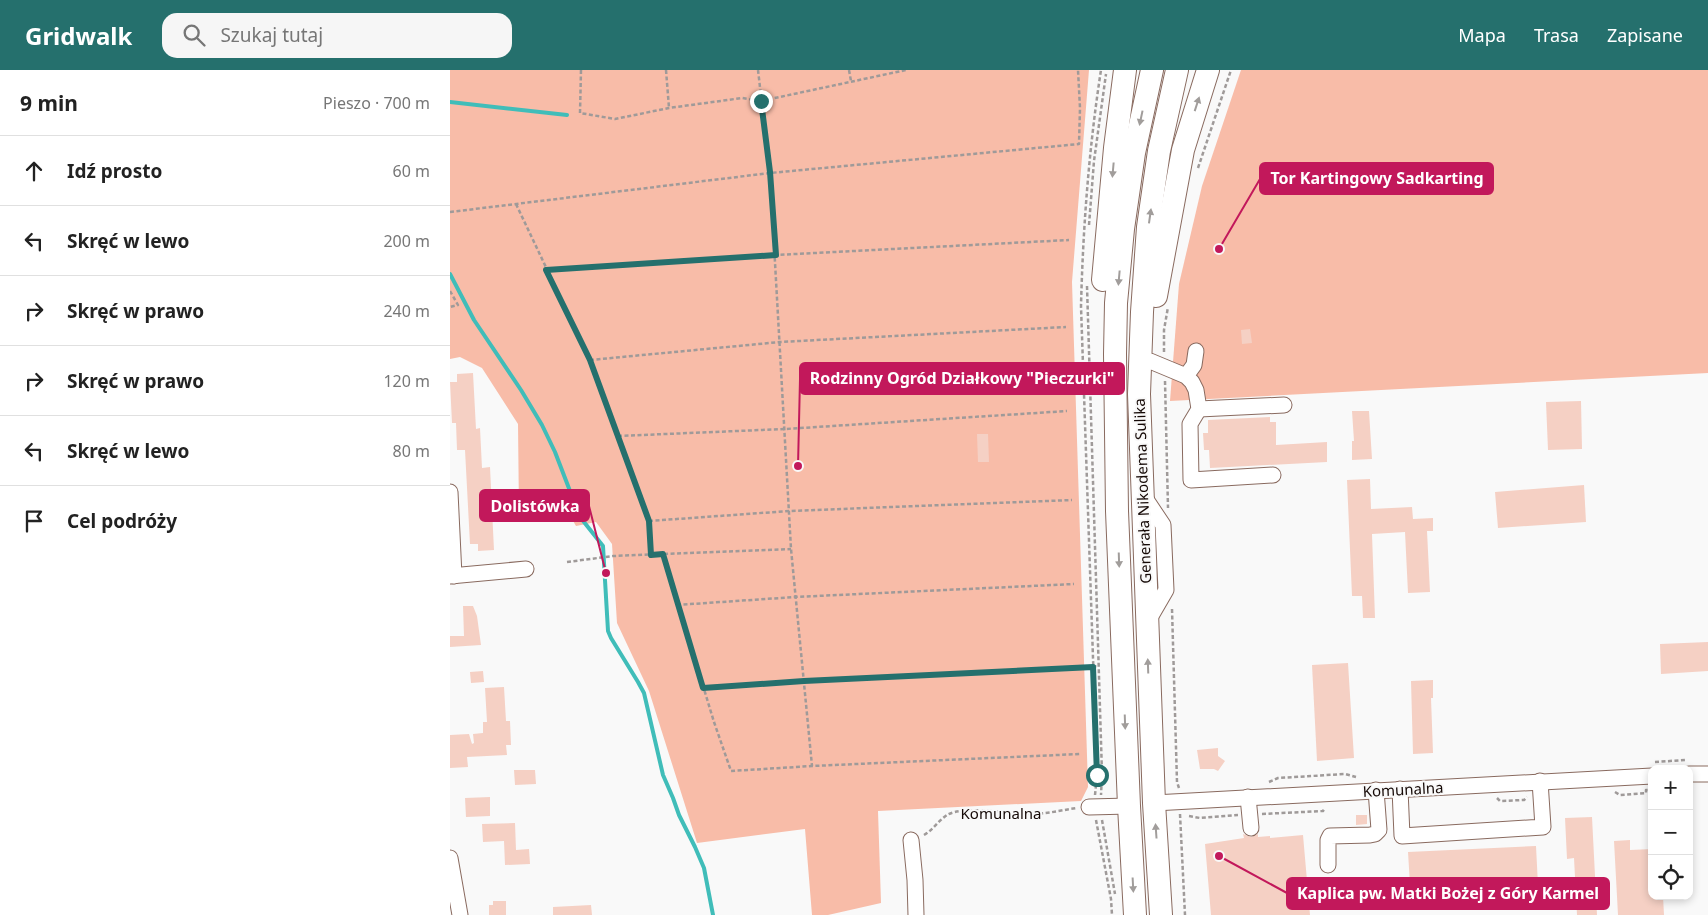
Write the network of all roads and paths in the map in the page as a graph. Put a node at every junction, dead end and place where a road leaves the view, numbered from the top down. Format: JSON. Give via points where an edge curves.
{"nodes":[{"id":1,"x":581,"y":70,"type":"edge"},
{"id":2,"x":666,"y":70,"type":"edge"},
{"id":3,"x":758,"y":70,"type":"edge"},
{"id":4,"x":849,"y":70,"type":"edge"},
{"id":5,"x":906,"y":70,"type":"edge"},
{"id":6,"x":1078,"y":70,"type":"edge"},
{"id":7,"x":1101,"y":70,"type":"edge"},
{"id":8,"x":1106,"y":70,"type":"edge"},
{"id":9,"x":1125,"y":70,"type":"edge"},
{"id":10,"x":1152,"y":70,"type":"edge"},
{"id":11,"x":1177,"y":70,"type":"edge"},
{"id":12,"x":1208,"y":70,"type":"edge"},
{"id":13,"x":851,"y":81,"type":"junction"},
{"id":14,"x":761,"y":101,"type":"junction"},
{"id":15,"x":669,"y":108,"type":"junction"},
{"id":16,"x":770,"y":172,"type":"junction"},
{"id":17,"x":516,"y":204,"type":"junction"},
{"id":18,"x":450,"y":212,"type":"edge"},
{"id":19,"x":1089,"y":228,"type":"dead end"},
{"id":20,"x":1068,"y":240,"type":"dead end"},
{"id":21,"x":776,"y":255,"type":"junction"},
{"id":22,"x":546,"y":270,"type":"junction"},
{"id":23,"x":1087,"y":281,"type":"dead end"},
{"id":24,"x":450,"y":291,"type":"edge"},
{"id":25,"x":450,"y":306,"type":"edge"},
{"id":26,"x":1066,"y":327,"type":"dead end"},
{"id":27,"x":780,"y":342,"type":"junction"},
{"id":28,"x":1196,"y":351,"type":"dead end"},
{"id":29,"x":590,"y":360,"type":"junction"},
{"id":30,"x":1150,"y":361,"type":"junction"},
{"id":31,"x":1186,"y":376,"type":"junction"},
{"id":32,"x":1284,"y":405,"type":"dead end"},
{"id":33,"x":1199,"y":409,"type":"junction"},
{"id":34,"x":1066,"y":411,"type":"dead end"},
{"id":35,"x":785,"y":429,"type":"junction"},
{"id":36,"x":618,"y":436,"type":"junction"},
{"id":37,"x":1140,"y":456,"type":"junction"},
{"id":38,"x":1273,"y":476,"type":"dead end"},
{"id":39,"x":450,"y":492,"type":"edge"},
{"id":40,"x":1072,"y":500,"type":"dead end"},
{"id":41,"x":789,"y":511,"type":"junction"},
{"id":42,"x":1116,"y":511,"type":"junction"},
{"id":43,"x":649,"y":521,"type":"junction"},
{"id":44,"x":791,"y":549,"type":"junction"},
{"id":45,"x":663,"y":554,"type":"junction"},
{"id":46,"x":651,"y":555,"type":"junction"},
{"id":47,"x":567,"y":562,"type":"dead end"},
{"id":48,"x":526,"y":569,"type":"dead end"},
{"id":49,"x":452,"y":576,"type":"edge"},
{"id":50,"x":1074,"y":584,"type":"dead end"},
{"id":51,"x":795,"y":597,"type":"junction"},
{"id":52,"x":677,"y":605,"type":"junction"},
{"id":53,"x":1099,"y":666,"type":"junction"},
{"id":54,"x":1093,"y":667,"type":"junction"},
{"id":55,"x":804,"y":681,"type":"junction"},
{"id":56,"x":703,"y":688,"type":"junction"},
{"id":57,"x":1080,"y":754,"type":"dead end"},
{"id":58,"x":812,"y":766,"type":"junction"},
{"id":59,"x":1693,"y":774,"type":"edge"},
{"id":60,"x":1708,"y":774,"type":"edge"},
{"id":61,"x":1648,"y":776,"type":"edge"},
{"id":62,"x":1358,"y":778,"type":"dead end"},
{"id":63,"x":1540,"y":781,"type":"junction"},
{"id":64,"x":1269,"y":782,"type":"dead end"},
{"id":65,"x":1400,"y":789,"type":"junction"},
{"id":66,"x":1376,"y":790,"type":"junction"},
{"id":67,"x":1648,"y":790,"type":"edge"},
{"id":68,"x":1609,"y":793,"type":"dead end"},
{"id":69,"x":1248,"y":797,"type":"junction"},
{"id":70,"x":1154,"y":802,"type":"junction"},
{"id":71,"x":1096,"y":806,"type":"junction"},
{"id":72,"x":1129,"y":806,"type":"junction"},
{"id":73,"x":1326,"y":807,"type":"dead end"},
{"id":74,"x":1250,"y":819,"type":"junction"},
{"id":75,"x":911,"y":840,"type":"joint"},
{"id":76,"x":450,"y":858,"type":"edge"},
{"id":77,"x":1328,"y":864,"type":"dead end"},
{"id":78,"x":1116,"y":898,"type":"dead end"},
{"id":79,"x":460,"y":915,"type":"edge"},
{"id":80,"x":916,"y":915,"type":"edge"},
{"id":81,"x":1112,"y":915,"type":"edge"},
{"id":82,"x":1135,"y":915,"type":"edge"},
{"id":83,"x":1161,"y":915,"type":"edge"},
{"id":84,"x":1185,"y":915,"type":"edge"}],
"edges":[{"from":1,"to":15,"type":"path","via":[[580,113],[615,119]]},
{"from":2,"to":15,"type":"path"},
{"from":3,"to":14,"type":"path"},
{"from":4,"to":13,"type":"path"},
{"from":5,"to":13,"type":"path"},
{"from":6,"to":16,"type":"path","via":[[1079,144]]},
{"from":7,"to":54,"type":"path","via":[[1087,186],[1081,306]]},
{"from":8,"to":19,"type":"path"},
{"from":9,"to":42,"type":"highway","one_way":true,"via":[[1102,292],[1104,426]]},
{"from":10,"to":42,"type":"highway","name":"Generała Nikodema Sulika","one_way":true,"via":[[1134,153],[1116,303]]},
{"from":37,"to":11,"type":"highway","name":"Generała Nikodema Sulika","one_way":true,"via":[[1139,394],[1148,226],[1159,151]]},
{"from":30,"to":12,"type":"highway","one_way":true,"via":[[1152,322],[1175,185],[1182,150]]},
{"from":13,"to":14,"type":"path"},
{"from":14,"to":15,"type":"path","via":[[742,98]]},
{"from":14,"to":16,"type":"path"},
{"from":16,"to":17,"type":"path"},
{"from":16,"to":21,"type":"path"},
{"from":17,"to":18,"type":"path"},
{"from":17,"to":22,"type":"path"},
{"from":20,"to":21,"type":"path"},
{"from":21,"to":22,"type":"path"},
{"from":21,"to":27,"type":"path"},
{"from":22,"to":29,"type":"path"},
{"from":23,"to":53,"type":"path"},
{"from":24,"to":25,"type":"path","via":[[458,304]]},
{"from":26,"to":27,"type":"path"},
{"from":27,"to":29,"type":"path"},
{"from":27,"to":35,"type":"path"},
{"from":28,"to":31,"type":"street","via":[[1194,365]]},
{"from":29,"to":36,"type":"path"},
{"from":30,"to":31,"type":"street"},
{"from":30,"to":37,"type":"highway","via":[[1149,395]]},
{"from":31,"to":33,"type":"street","via":[[1196,390]]},
{"from":32,"to":33,"type":"street"},
{"from":33,"to":38,"type":"street","via":[[1190,424],[1192,480]]},
{"from":34,"to":35,"type":"path"},
{"from":35,"to":36,"type":"path"},
{"from":35,"to":41,"type":"path"},
{"from":36,"to":43,"type":"path"},
{"from":70,"to":37,"type":"highway","name":"Generała Nikodema Sulika","one_way":true},
{"from":39,"to":49,"type":"street"},
{"from":40,"to":41,"type":"path"},
{"from":41,"to":43,"type":"path"},
{"from":41,"to":44,"type":"path"},
{"from":42,"to":72,"type":"highway","name":"Generała Nikodema Sulika","one_way":true},
{"from":43,"to":46,"type":"path"},
{"from":44,"to":45,"type":"path"},
{"from":44,"to":51,"type":"path"},
{"from":45,"to":46,"type":"path"},
{"from":45,"to":52,"type":"path"},
{"from":46,"to":47,"type":"path"},
{"from":48,"to":49,"type":"street"},
{"from":50,"to":51,"type":"path"},
{"from":51,"to":52,"type":"path"},
{"from":51,"to":55,"type":"path"},
{"from":52,"to":56,"type":"path"},
{"from":53,"to":54,"type":"path"},
{"from":53,"to":71,"type":"path","via":[[1102,774]]},
{"from":54,"to":55,"type":"path"},
{"from":54,"to":71,"type":"path"},
{"from":55,"to":56,"type":"path"},
{"from":55,"to":58,"type":"path"},
{"from":56,"to":58,"type":"path","via":[[731,771]]},
{"from":57,"to":58,"type":"path"},
{"from":59,"to":60,"type":"street"},
{"from":61,"to":63,"type":"street","name":"Komunalna"},
{"from":62,"to":64,"type":"path","via":[[1345,774],[1278,778]]},
{"from":63,"to":65,"type":"street","name":"Komunalna"},
{"from":63,"to":65,"type":"street","via":[[1543,827],[1402,836]]},
{"from":65,"to":66,"type":"street","name":"Komunalna"},
{"from":66,"to":69,"type":"street","name":"Komunalna"},
{"from":66,"to":77,"type":"street","via":[[1379,830],[1370,835],[1330,836]]},
{"from":67,"to":68,"type":"path","via":[[1646,793]]},
{"from":69,"to":70,"type":"street","name":"Komunalna"},
{"from":69,"to":74,"type":"street"},
{"from":83,"to":70,"type":"highway","name":"Generała Nikodema Sulika","one_way":true},
{"from":71,"to":72,"type":"street"},
{"from":71,"to":75,"type":"path","name":"Komunalna","via":[[1031,814],[960,812],[948,815],[929,832]]},
{"from":71,"to":78,"type":"path"},
{"from":71,"to":81,"type":"path"},
{"from":72,"to":82,"type":"highway","name":"Generała Nikodema Sulika","one_way":true},
{"from":73,"to":74,"type":"path","via":[[1323,811]]},
{"from":74,"to":84,"type":"path","via":[[1200,818],[1180,814]]},
{"from":75,"to":80,"type":"street"},
{"from":76,"to":79,"type":"street"}]}
